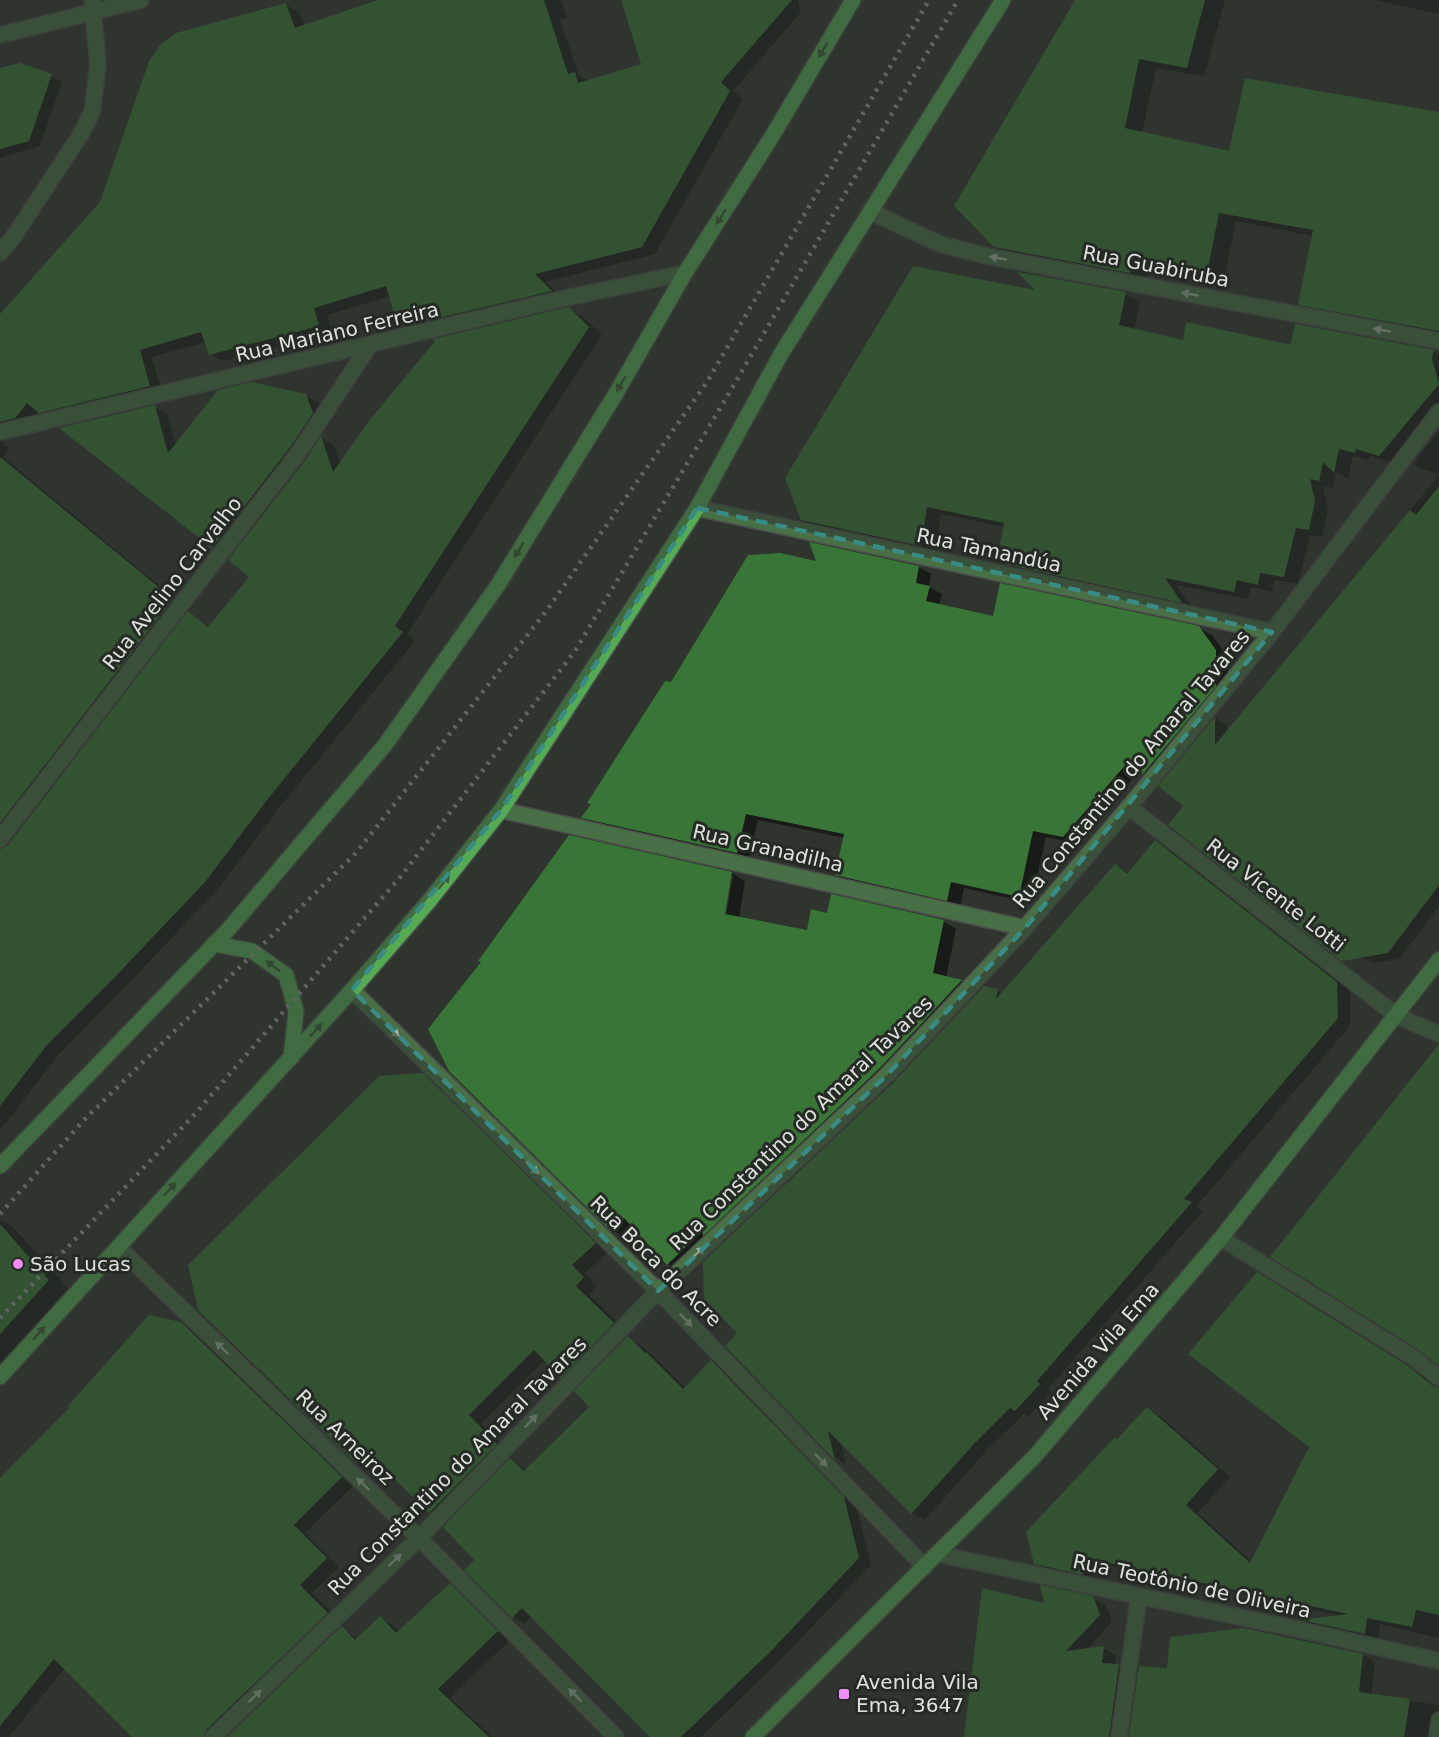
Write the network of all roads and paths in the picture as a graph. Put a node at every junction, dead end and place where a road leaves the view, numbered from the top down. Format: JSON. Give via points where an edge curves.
{"nodes":[{"id":1,"x":141,"y":0,"type":"edge"},
{"id":2,"x":853,"y":0,"type":"edge"},
{"id":3,"x":1003,"y":0,"type":"edge"},
{"id":4,"x":93,"y":6,"type":"edge"},
{"id":5,"x":0,"y":35,"type":"edge"},
{"id":6,"x":871,"y":212,"type":"junction"},
{"id":7,"x":0,"y":253,"type":"edge"},
{"id":8,"x":685,"y":273,"type":"junction"},
{"id":9,"x":1439,"y":341,"type":"edge"},
{"id":10,"x":369,"y":346,"type":"junction"},
{"id":11,"x":1439,"y":412,"type":"edge"},
{"id":12,"x":0,"y":432,"type":"edge"},
{"id":13,"x":697,"y":508,"type":"junction"},
{"id":14,"x":1272,"y":632,"type":"junction"},
{"id":15,"x":1129,"y":807,"type":"junction"},
{"id":16,"x":501,"y":810,"type":"junction"},
{"id":17,"x":0,"y":839,"type":"edge"},
{"id":18,"x":1025,"y":928,"type":"junction"},
{"id":19,"x":214,"y":944,"type":"junction"},
{"id":20,"x":1439,"y":960,"type":"edge"},
{"id":21,"x":352,"y":990,"type":"junction"},
{"id":22,"x":1397,"y":1016,"type":"junction"},
{"id":23,"x":1439,"y":1034,"type":"edge"},
{"id":24,"x":291,"y":1058,"type":"junction"},
{"id":25,"x":0,"y":1166,"type":"edge"},
{"id":26,"x":1221,"y":1239,"type":"junction"},
{"id":27,"x":117,"y":1247,"type":"junction"},
{"id":28,"x":658,"y":1291,"type":"junction"},
{"id":29,"x":0,"y":1377,"type":"edge"},
{"id":30,"x":1439,"y":1378,"type":"edge"},
{"id":31,"x":418,"y":1538,"type":"junction"},
{"id":32,"x":937,"y":1554,"type":"junction"},
{"id":33,"x":925,"y":1567,"type":"junction"},
{"id":34,"x":1138,"y":1596,"type":"junction"},
{"id":35,"x":1439,"y":1661,"type":"edge"},
{"id":36,"x":1439,"y":1720,"type":"edge"},
{"id":37,"x":213,"y":1737,"type":"edge"},
{"id":38,"x":616,"y":1737,"type":"edge"},
{"id":39,"x":753,"y":1737,"type":"edge"},
{"id":40,"x":1119,"y":1737,"type":"edge"},
{"id":41,"x":1437,"y":1737,"type":"edge"}],
"edges":[{"from":1,"to":4,"type":"street"},
{"from":2,"to":8,"type":"main road","one_way":true},
{"from":3,"to":6,"type":"main road"},
{"from":4,"to":5,"type":"street"},
{"from":4,"to":7,"type":"street","via":[[98,65],[92,112],[63,162]]},
{"from":9,"to":6,"type":"street","name":"Rua Guabiruba","one_way":true,"via":[[987,256],[940,244]]},
{"from":6,"to":13,"type":"main road","via":[[782,354]]},
{"from":8,"to":10,"type":"street","name":"Rua Mariano Ferreira"},
{"from":8,"to":19,"type":"main road","one_way":true,"via":[[498,585],[385,745]]},
{"from":10,"to":12,"type":"street","name":"Rua Mariano Ferreira"},
{"from":10,"to":17,"type":"street","name":"Rua Avelino Carvalho","via":[[299,452]]},
{"from":11,"to":14,"type":"street","name":"Rua Constantino do Amaral Tavares"},
{"from":13,"to":14,"type":"street","name":"Rua Tamandúa"},
{"from":13,"to":16,"type":"main road"},
{"from":14,"to":15,"type":"street","name":"Rua Constantino do Amaral Tavares"},
{"from":15,"to":18,"type":"street","name":"Rua Constantino do Amaral Tavares"},
{"from":15,"to":22,"type":"street","name":"Rua Vicente Lotti"},
{"from":16,"to":18,"type":"street","name":"Rua Granadilha"},
{"from":21,"to":16,"type":"main road","one_way":true},
{"from":28,"to":18,"type":"street","name":"Rua Constantino do Amaral Tavares","one_way":true,"via":[[886,1075]]},
{"from":24,"to":19,"type":"main road","one_way":true,"via":[[296,1011],[286,975],[252,951]]},
{"from":19,"to":25,"type":"main road"},
{"from":20,"to":22,"type":"main road","name":"Avenida Vila Ema"},
{"from":24,"to":21,"type":"main road","one_way":true},
{"from":21,"to":28,"type":"street","name":"Rua Boca do Acre","one_way":true},
{"from":22,"to":23,"type":"street","name":"Rua Vicente Lotti"},
{"from":22,"to":26,"type":"main road","name":"Avenida Vila Ema"},
{"from":27,"to":24,"type":"main road","one_way":true},
{"from":26,"to":30,"type":"street","via":[[1414,1358]]},
{"from":26,"to":32,"type":"main road","name":"Avenida Vila Ema","via":[[1035,1456]]},
{"from":29,"to":27,"type":"main road","one_way":true},
{"from":31,"to":27,"type":"street","name":"Rua Arneiroz","one_way":true},
{"from":31,"to":28,"type":"street","name":"Rua Constantino do Amaral Tavares","one_way":true},
{"from":28,"to":33,"type":"street","name":"Rua Boca do Acre","one_way":true},
{"from":37,"to":31,"type":"street","name":"Rua Constantino do Amaral Tavares","one_way":true},
{"from":38,"to":31,"type":"street","name":"Rua Arneiroz","one_way":true},
{"from":32,"to":33,"type":"main road","name":"Avenida Vila Ema"},
{"from":32,"to":34,"type":"street","name":"Rua Teotônio de Oliveira"},
{"from":33,"to":39,"type":"main road","name":"Avenida Vila Ema"},
{"from":34,"to":35,"type":"street","name":"Rua Teotônio de Oliveira"},
{"from":34,"to":40,"type":"street"},
{"from":36,"to":41,"type":"street"}]}
